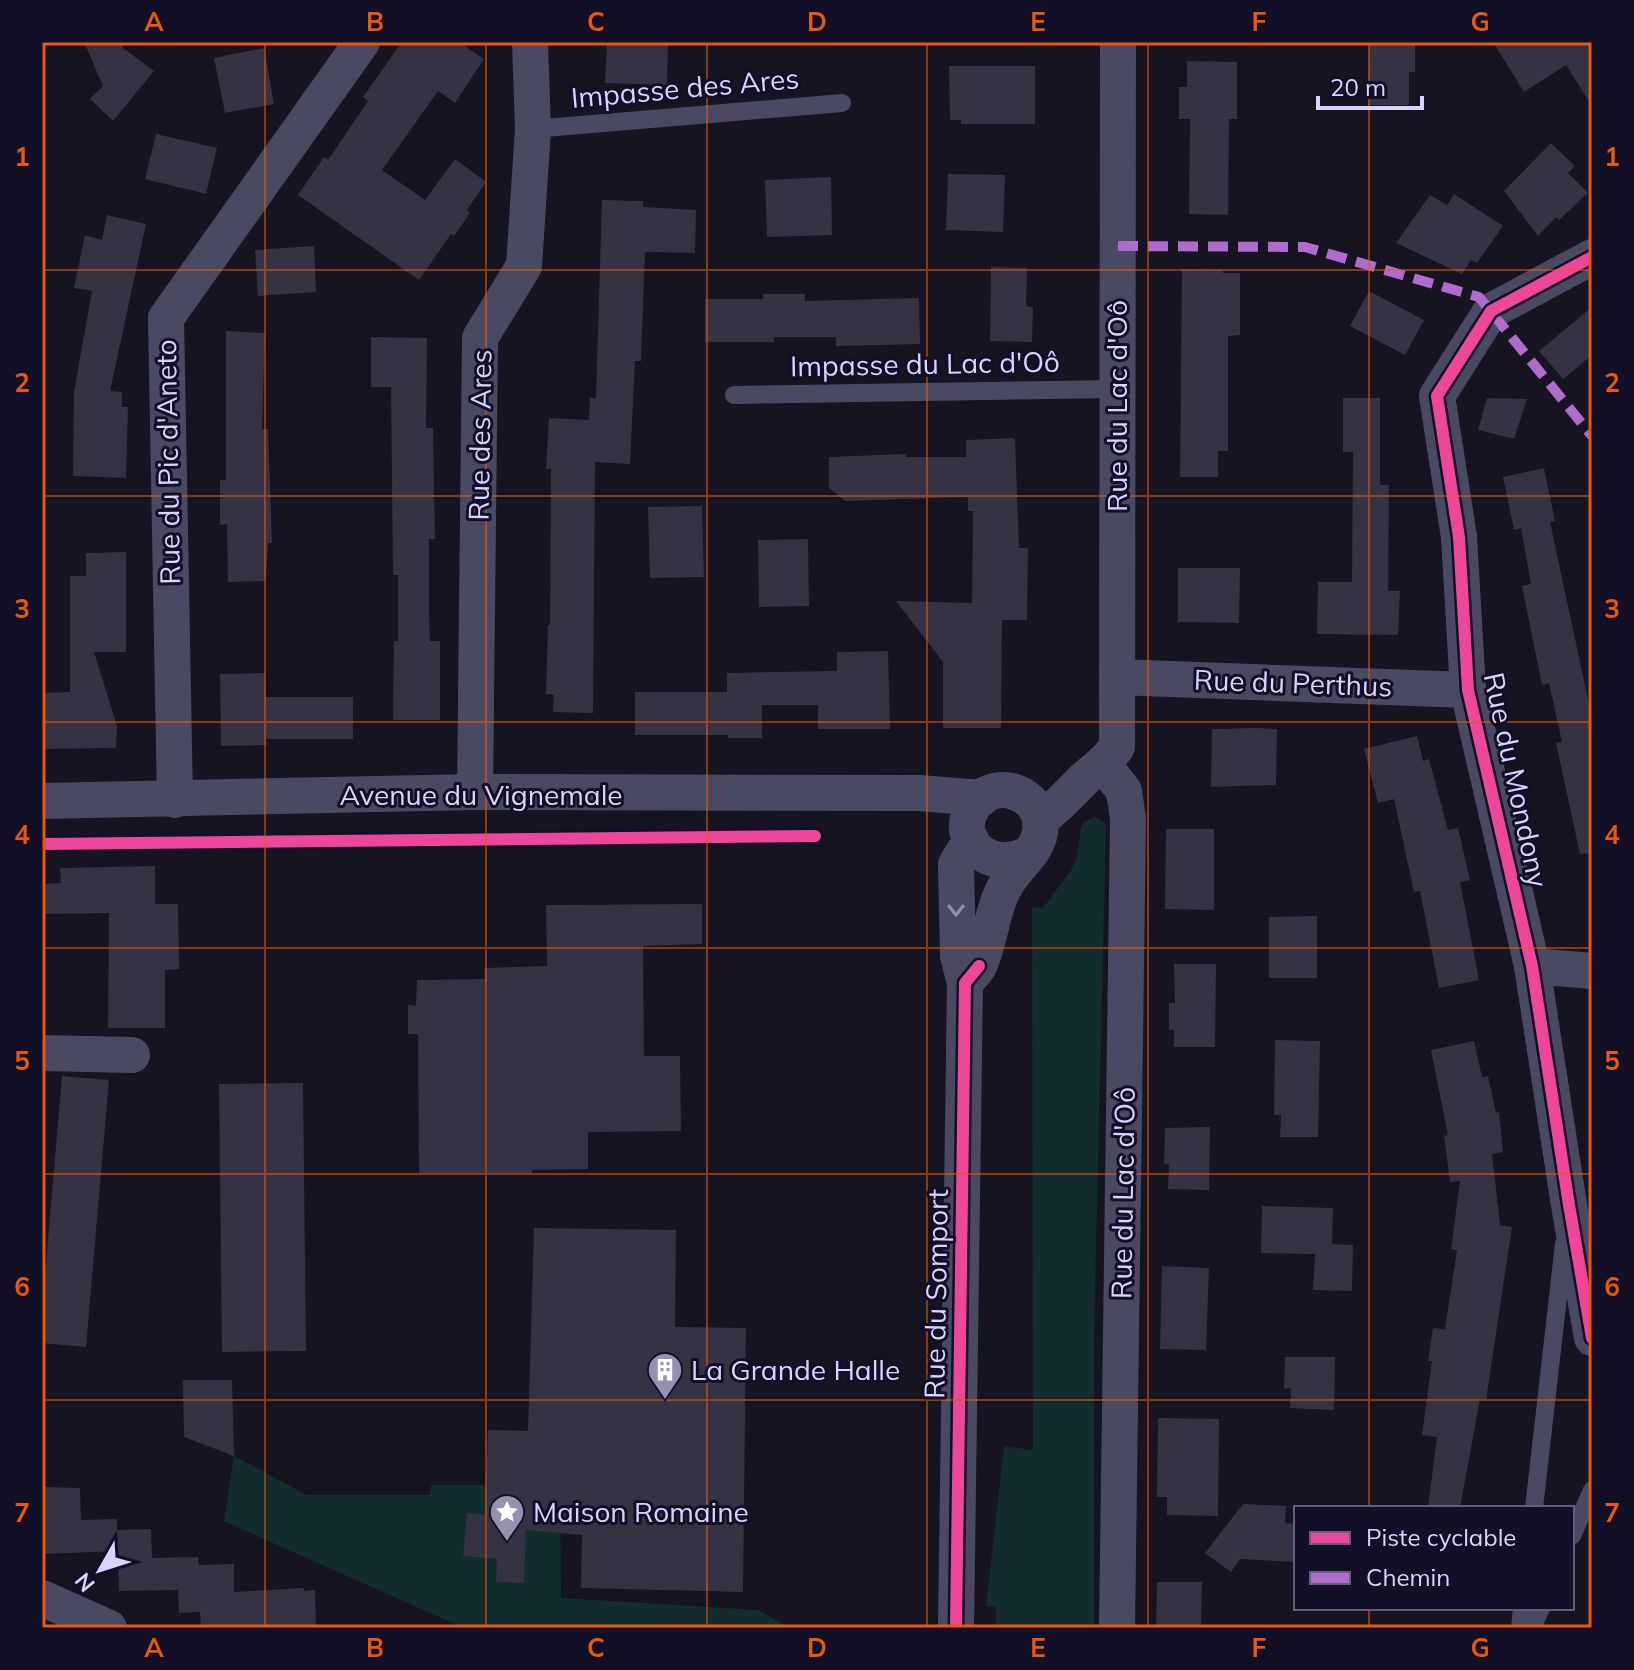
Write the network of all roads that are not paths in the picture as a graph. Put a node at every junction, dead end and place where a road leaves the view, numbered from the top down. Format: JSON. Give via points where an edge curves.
{"nodes":[{"id":1,"x":362,"y":42,"type":"edge"},
{"id":2,"x":530,"y":42,"type":"edge"},
{"id":3,"x":1118,"y":42,"type":"edge"},
{"id":4,"x":842,"y":103,"type":"dead end"},
{"id":5,"x":533,"y":129,"type":"junction"},
{"id":6,"x":1592,"y":257,"type":"edge"},
{"id":7,"x":1117,"y":389,"type":"junction"},
{"id":8,"x":734,"y":395,"type":"dead end"},
{"id":9,"x":1117,"y":677,"type":"junction"},
{"id":10,"x":1468,"y":690,"type":"junction"},
{"id":11,"x":1095,"y":771,"type":"junction"},
{"id":12,"x":475,"y":792,"type":"junction"},
{"id":13,"x":175,"y":800,"type":"junction"},
{"id":14,"x":42,"y":801,"type":"edge"},
{"id":15,"x":1030,"y":806,"type":"junction"},
{"id":16,"x":974,"y":821,"type":"junction"},
{"id":17,"x":1028,"y":854,"type":"junction"},
{"id":18,"x":1532,"y":966,"type":"junction"},
{"id":19,"x":1592,"y":971,"type":"edge"},
{"id":20,"x":965,"y":983,"type":"junction"},
{"id":21,"x":42,"y":1053,"type":"edge"},
{"id":22,"x":132,"y":1055,"type":"dead end"},
{"id":23,"x":1569,"y":1205,"type":"junction"},
{"id":24,"x":1592,"y":1338,"type":"edge"},
{"id":25,"x":1592,"y":1490,"type":"edge"},
{"id":26,"x":1534,"y":1506,"type":"edge"},
{"id":27,"x":1574,"y":1531,"type":"edge"},
{"id":28,"x":42,"y":1598,"type":"edge"},
{"id":29,"x":109,"y":1628,"type":"edge"},
{"id":30,"x":956,"y":1628,"type":"edge"},
{"id":31,"x":1117,"y":1628,"type":"edge"}],
"edges":[{"from":1,"to":13,"type":"street","name":"Rue du Pic d'Aneto","via":[[166,318]]},
{"from":2,"to":5,"type":"street","name":"Rue des Ares"},
{"from":3,"to":7,"type":"street","name":"Rue du Lac d'Oô"},
{"from":4,"to":5,"type":"lane","name":"Impasse des Ares"},
{"from":5,"to":12,"type":"street","name":"Rue des Ares","via":[[524,266],[480,338]]},
{"from":6,"to":10,"type":"street","name":"Rue du Mondony","via":[[1491,311],[1437,396],[1459,537]]},
{"from":7,"to":8,"type":"lane","name":"Impasse du Lac d'Oô"},
{"from":7,"to":9,"type":"street","name":"Rue du Lac d'Oô"},
{"from":9,"to":10,"type":"street","name":"Rue du Perthus"},
{"from":9,"to":11,"type":"street","name":"Rue du Lac d'Oô","via":[[1117,747]]},
{"from":10,"to":18,"type":"street","name":"Rue du Mondony"},
{"from":11,"to":15,"type":"street","name":"Rue du Lac d'Oô","via":[[1060,805]]},
{"from":11,"to":31,"type":"street","name":"Rue du Lac d'Oô","via":[[1124,791],[1128,819]]},
{"from":12,"to":13,"type":"street","name":"Avenue du Vignemale"},
{"from":12,"to":16,"type":"street","name":"Avenue du Vignemale","via":[[919,793]]},
{"from":13,"to":14,"type":"street","name":"Avenue du Vignemale"},
{"from":15,"to":16,"type":"street","via":[[1006,790],[994,791]]},
{"from":15,"to":17,"type":"street","via":[[1040,833]]},
{"from":16,"to":17,"type":"street","via":[[979,851],[990,859],[1016,861]]},
{"from":16,"to":20,"type":"street","name":"Rue du Somport","one_way":true,"via":[[956,864],[958,956]]},
{"from":17,"to":20,"type":"street","name":"Rue du Somport","via":[[1006,883],[979,966]]},
{"from":18,"to":19,"type":"street"},
{"from":18,"to":23,"type":"street","name":"Rue du Mondony"},
{"from":20,"to":30,"type":"street","name":"Rue du Somport"},
{"from":21,"to":22,"type":"street"},
{"from":23,"to":24,"type":"street","name":"Rue du Mondony"},
{"from":23,"to":26,"type":"lane","name":"Rue du Mondony"},
{"from":25,"to":27,"type":"lane"},
{"from":28,"to":29,"type":"street"}]}
